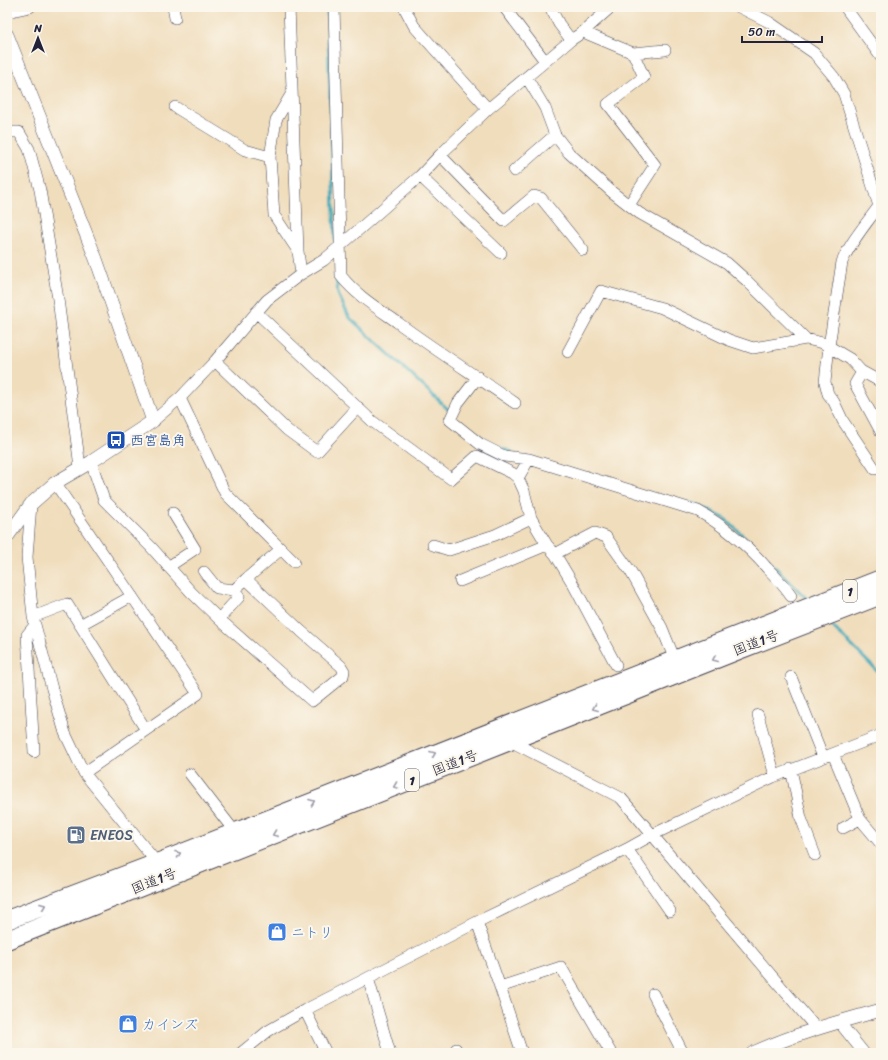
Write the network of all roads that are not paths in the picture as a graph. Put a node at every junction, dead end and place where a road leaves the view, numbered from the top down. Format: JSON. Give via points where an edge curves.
{"nodes":[{"id":1,"x":30,"y":7,"type":"edge"},
{"id":2,"x":289,"y":7,"type":"edge"},
{"id":3,"x":334,"y":7,"type":"edge"},
{"id":4,"x":404,"y":7,"type":"edge"},
{"id":5,"x":504,"y":7,"type":"edge"},
{"id":6,"x":550,"y":7,"type":"edge"},
{"id":7,"x":611,"y":7,"type":"edge"},
{"id":8,"x":738,"y":7,"type":"edge"},
{"id":9,"x":845,"y":7,"type":"edge"},
{"id":10,"x":7,"y":12,"type":"edge"},
{"id":11,"x":583,"y":32,"type":"junction"},
{"id":12,"x":7,"y":35,"type":"edge"},
{"id":13,"x":571,"y":40,"type":"junction"},
{"id":14,"x":665,"y":50,"type":"dead end"},
{"id":15,"x":633,"y":53,"type":"junction"},
{"id":16,"x":881,"y":57,"type":"edge"},
{"id":17,"x":545,"y":61,"type":"junction"},
{"id":18,"x":527,"y":78,"type":"junction"},
{"id":19,"x":292,"y":93,"type":"junction"},
{"id":20,"x":175,"y":106,"type":"dead end"},
{"id":21,"x":488,"y":109,"type":"junction"},
{"id":22,"x":7,"y":132,"type":"edge"},
{"id":23,"x":556,"y":135,"type":"junction"},
{"id":24,"x":440,"y":155,"type":"junction"},
{"id":25,"x":270,"y":157,"type":"junction"},
{"id":26,"x":514,"y":171,"type":"dead end"},
{"id":27,"x":420,"y":176,"type":"junction"},
{"id":28,"x":629,"y":205,"type":"junction"},
{"id":29,"x":880,"y":208,"type":"edge"},
{"id":30,"x":338,"y":248,"type":"junction"},
{"id":31,"x":583,"y":250,"type":"dead end"},
{"id":32,"x":298,"y":251,"type":"junction"},
{"id":33,"x":501,"y":253,"type":"dead end"},
{"id":34,"x":301,"y":274,"type":"junction"},
{"id":35,"x":256,"y":312,"type":"junction"},
{"id":36,"x":806,"y":339,"type":"junction"},
{"id":37,"x":829,"y":346,"type":"junction"},
{"id":38,"x":568,"y":352,"type":"dead end"},
{"id":39,"x":216,"y":361,"type":"junction"},
{"id":40,"x":862,"y":372,"type":"junction"},
{"id":41,"x":478,"y":377,"type":"junction"},
{"id":42,"x":881,"y":382,"type":"edge"},
{"id":43,"x":180,"y":398,"type":"junction"},
{"id":44,"x":516,"y":403,"type":"dead end"},
{"id":45,"x":358,"y":407,"type":"junction"},
{"id":46,"x":153,"y":422,"type":"junction"},
{"id":47,"x":881,"y":432,"type":"edge"},
{"id":48,"x":529,"y":460,"type":"junction"},
{"id":49,"x":86,"y":465,"type":"junction"},
{"id":50,"x":876,"y":469,"type":"dead end"},
{"id":51,"x":518,"y":478,"type":"junction"},
{"id":52,"x":55,"y":483,"type":"junction"},
{"id":53,"x":31,"y":504,"type":"junction"},
{"id":54,"x":173,"y":514,"type":"dead end"},
{"id":55,"x":531,"y":518,"type":"junction"},
{"id":56,"x":7,"y":537,"type":"edge"},
{"id":57,"x":433,"y":545,"type":"dead end"},
{"id":58,"x":547,"y":545,"type":"junction"},
{"id":59,"x":280,"y":550,"type":"junction"},
{"id":60,"x":555,"y":554,"type":"junction"},
{"id":61,"x":294,"y":562,"type":"dead end"},
{"id":62,"x":168,"y":567,"type":"junction"},
{"id":63,"x":204,"y":572,"type":"dead end"},
{"id":64,"x":246,"y":579,"type":"junction"},
{"id":65,"x":881,"y":579,"type":"edge"},
{"id":66,"x":460,"y":581,"type":"dead end"},
{"id":67,"x":234,"y":590,"type":"junction"},
{"id":68,"x":881,"y":595,"type":"edge"},
{"id":69,"x":132,"y":596,"type":"junction"},
{"id":70,"x":791,"y":596,"type":"dead end"},
{"id":71,"x":818,"y":611,"type":"junction"},
{"id":72,"x":219,"y":619,"type":"junction"},
{"id":73,"x":34,"y":621,"type":"junction"},
{"id":74,"x":80,"y":625,"type":"junction"},
{"id":75,"x":675,"y":660,"type":"junction"},
{"id":76,"x":616,"y":665,"type":"dead end"},
{"id":77,"x":791,"y":677,"type":"dead end"},
{"id":78,"x":758,"y":715,"type":"dead end"},
{"id":79,"x":146,"y":730,"type":"junction"},
{"id":80,"x":881,"y":735,"type":"edge"},
{"id":81,"x":510,"y":741,"type":"junction"},
{"id":82,"x":34,"y":752,"type":"dead end"},
{"id":83,"x":828,"y":755,"type":"junction"},
{"id":84,"x":791,"y":770,"type":"junction"},
{"id":85,"x":84,"y":773,"type":"junction"},
{"id":86,"x":190,"y":774,"type":"dead end"},
{"id":87,"x":775,"y":776,"type":"junction"},
{"id":88,"x":860,"y":819,"type":"junction"},
{"id":89,"x":843,"y":828,"type":"dead end"},
{"id":90,"x":235,"y":832,"type":"junction"},
{"id":91,"x":652,"y":835,"type":"junction"},
{"id":92,"x":881,"y":843,"type":"edge"},
{"id":93,"x":627,"y":849,"type":"junction"},
{"id":94,"x":815,"y":855,"type":"dead end"},
{"id":95,"x":157,"y":863,"type":"junction"},
{"id":96,"x":670,"y":911,"type":"dead end"},
{"id":97,"x":7,"y":920,"type":"edge"},
{"id":98,"x":477,"y":922,"type":"junction"},
{"id":99,"x":7,"y":940,"type":"edge"},
{"id":100,"x":368,"y":978,"type":"junction"},
{"id":101,"x":500,"y":986,"type":"junction"},
{"id":102,"x":653,"y":994,"type":"dead end"},
{"id":103,"x":305,"y":1010,"type":"junction"},
{"id":104,"x":881,"y":1010,"type":"edge"},
{"id":105,"x":839,"y":1022,"type":"junction"},
{"id":106,"x":816,"y":1028,"type":"junction"},
{"id":107,"x":241,"y":1053,"type":"edge"},
{"id":108,"x":326,"y":1053,"type":"edge"},
{"id":109,"x":390,"y":1053,"type":"edge"},
{"id":110,"x":522,"y":1053,"type":"edge"},
{"id":111,"x":611,"y":1053,"type":"edge"},
{"id":112,"x":683,"y":1053,"type":"edge"},
{"id":113,"x":753,"y":1053,"type":"edge"},
{"id":114,"x":864,"y":1053,"type":"edge"}],
"edges":[{"from":1,"to":10,"type":"street"},
{"from":2,"to":19,"type":"street"},
{"from":3,"to":30,"type":"street"},
{"from":4,"to":21,"type":"street","via":[[414,26]]},
{"from":5,"to":17,"type":"street"},
{"from":6,"to":13,"type":"street"},
{"from":7,"to":11,"type":"street"},
{"from":8,"to":29,"type":"street","via":[[769,22],[814,53],[834,77],[844,94]]},
{"from":9,"to":16,"type":"street"},
{"from":11,"to":13,"type":"street"},
{"from":11,"to":15,"type":"street"},
{"from":12,"to":46,"type":"street","via":[[96,259]]},
{"from":13,"to":17,"type":"street"},
{"from":14,"to":15,"type":"street"},
{"from":15,"to":28,"type":"street","via":[[644,77],[608,104],[654,165]]},
{"from":17,"to":18,"type":"street"},
{"from":18,"to":21,"type":"street"},
{"from":18,"to":23,"type":"street","via":[[545,108]]},
{"from":19,"to":25,"type":"street","via":[[276,120]]},
{"from":19,"to":32,"type":"street"},
{"from":20,"to":25,"type":"street","via":[[245,150]]},
{"from":21,"to":24,"type":"street"},
{"from":22,"to":49,"type":"street","via":[[19,132],[29,149],[40,190]]},
{"from":23,"to":26,"type":"street"},
{"from":23,"to":28,"type":"street","via":[[569,153]]},
{"from":24,"to":27,"type":"street"},
{"from":24,"to":31,"type":"street","via":[[504,221],[534,196],[541,198]]},
{"from":25,"to":32,"type":"street","via":[[274,214]]},
{"from":27,"to":30,"type":"street"},
{"from":27,"to":33,"type":"street"},
{"from":28,"to":36,"type":"street","via":[[727,263]]},
{"from":29,"to":37,"type":"street","via":[[847,250],[842,262]]},
{"from":30,"to":34,"type":"street"},
{"from":30,"to":41,"type":"street","via":[[341,276],[349,286],[421,340]]},
{"from":32,"to":34,"type":"street"},
{"from":34,"to":35,"type":"street","via":[[267,300]]},
{"from":35,"to":39,"type":"street"},
{"from":35,"to":45,"type":"street"},
{"from":36,"to":37,"type":"street"},
{"from":36,"to":38,"type":"street","via":[[754,348],[729,340],[662,308],[601,291]]},
{"from":37,"to":40,"type":"street"},
{"from":37,"to":50,"type":"street","via":[[825,382],[828,394]]},
{"from":39,"to":43,"type":"street"},
{"from":39,"to":45,"type":"street","via":[[287,430],[317,452]]},
{"from":40,"to":42,"type":"street"},
{"from":40,"to":47,"type":"street","via":[[855,384]]},
{"from":41,"to":44,"type":"street"},
{"from":41,"to":48,"type":"street","via":[[458,403],[450,420],[480,444],[504,456]]},
{"from":43,"to":46,"type":"street"},
{"from":43,"to":59,"type":"street","via":[[225,493]]},
{"from":45,"to":51,"type":"street","via":[[372,421],[451,479],[477,456]]},
{"from":46,"to":49,"type":"street"},
{"from":48,"to":51,"type":"street"},
{"from":48,"to":70,"type":"street","via":[[698,511],[735,535],[784,585]]},
{"from":49,"to":52,"type":"street"},
{"from":49,"to":62,"type":"street","via":[[104,500]]},
{"from":51,"to":55,"type":"street"},
{"from":52,"to":53,"type":"street"},
{"from":52,"to":69,"type":"street"},
{"from":53,"to":56,"type":"street"},
{"from":53,"to":73,"type":"street","via":[[27,557]]},
{"from":54,"to":62,"type":"street","via":[[195,549]]},
{"from":55,"to":57,"type":"street","via":[[495,535],[449,550]]},
{"from":55,"to":58,"type":"street"},
{"from":58,"to":60,"type":"street"},
{"from":58,"to":66,"type":"street"},
{"from":59,"to":61,"type":"street"},
{"from":59,"to":64,"type":"street"},
{"from":60,"to":75,"type":"street","via":[[595,533],[606,538],[631,572],[662,628]]},
{"from":60,"to":76,"type":"street"},
{"from":62,"to":72,"type":"street"},
{"from":63,"to":67,"type":"street","via":[[217,588]]},
{"from":64,"to":67,"type":"street"},
{"from":64,"to":72,"type":"street","via":[[341,666],[344,670],[343,676],[312,701]]},
{"from":65,"to":71,"type":"highway","name":"国道1号","number":"1"},
{"from":67,"to":72,"type":"street","via":[[239,597]]},
{"from":68,"to":71,"type":"highway","name":"国道1号","number":"1"},
{"from":69,"to":74,"type":"street"},
{"from":69,"to":79,"type":"street","via":[[198,694]]},
{"from":71,"to":75,"type":"highway","name":"国道1号","number":"1"},
{"from":71,"to":81,"type":"highway","name":"国道1号","number":"1","one_way":true,"via":[[739,650]]},
{"from":73,"to":74,"type":"street","via":[[67,604]]},
{"from":73,"to":82,"type":"street","via":[[27,635]]},
{"from":73,"to":85,"type":"street","via":[[65,733]]},
{"from":74,"to":79,"type":"street"},
{"from":90,"to":75,"type":"highway","name":"国道1号","number":"1","one_way":true},
{"from":77,"to":83,"type":"street"},
{"from":78,"to":87,"type":"street"},
{"from":79,"to":85,"type":"street"},
{"from":80,"to":83,"type":"street"},
{"from":81,"to":91,"type":"street","via":[[621,798]]},
{"from":81,"to":99,"type":"highway","name":"国道1号","number":"1","one_way":true},
{"from":83,"to":84,"type":"street"},
{"from":83,"to":88,"type":"street"},
{"from":84,"to":87,"type":"street"},
{"from":84,"to":94,"type":"street","via":[[801,818]]},
{"from":85,"to":95,"type":"street"},
{"from":86,"to":90,"type":"street"},
{"from":87,"to":91,"type":"street"},
{"from":88,"to":89,"type":"street"},
{"from":88,"to":92,"type":"street"},
{"from":95,"to":90,"type":"highway","name":"国道1号","number":"1","one_way":true},
{"from":91,"to":93,"type":"street"},
{"from":91,"to":106,"type":"street"},
{"from":93,"to":96,"type":"street"},
{"from":93,"to":98,"type":"street"},
{"from":97,"to":95,"type":"highway","name":"国道1号","number":"1","one_way":true},
{"from":98,"to":100,"type":"street"},
{"from":98,"to":101,"type":"street"},
{"from":100,"to":103,"type":"street"},
{"from":100,"to":109,"type":"street"},
{"from":101,"to":110,"type":"street"},
{"from":101,"to":111,"type":"street","via":[[561,967]]},
{"from":102,"to":112,"type":"street"},
{"from":103,"to":107,"type":"street","via":[[268,1031]]},
{"from":103,"to":108,"type":"street"},
{"from":104,"to":105,"type":"street"},
{"from":105,"to":106,"type":"street"},
{"from":105,"to":114,"type":"street"},
{"from":106,"to":113,"type":"street"}]}
